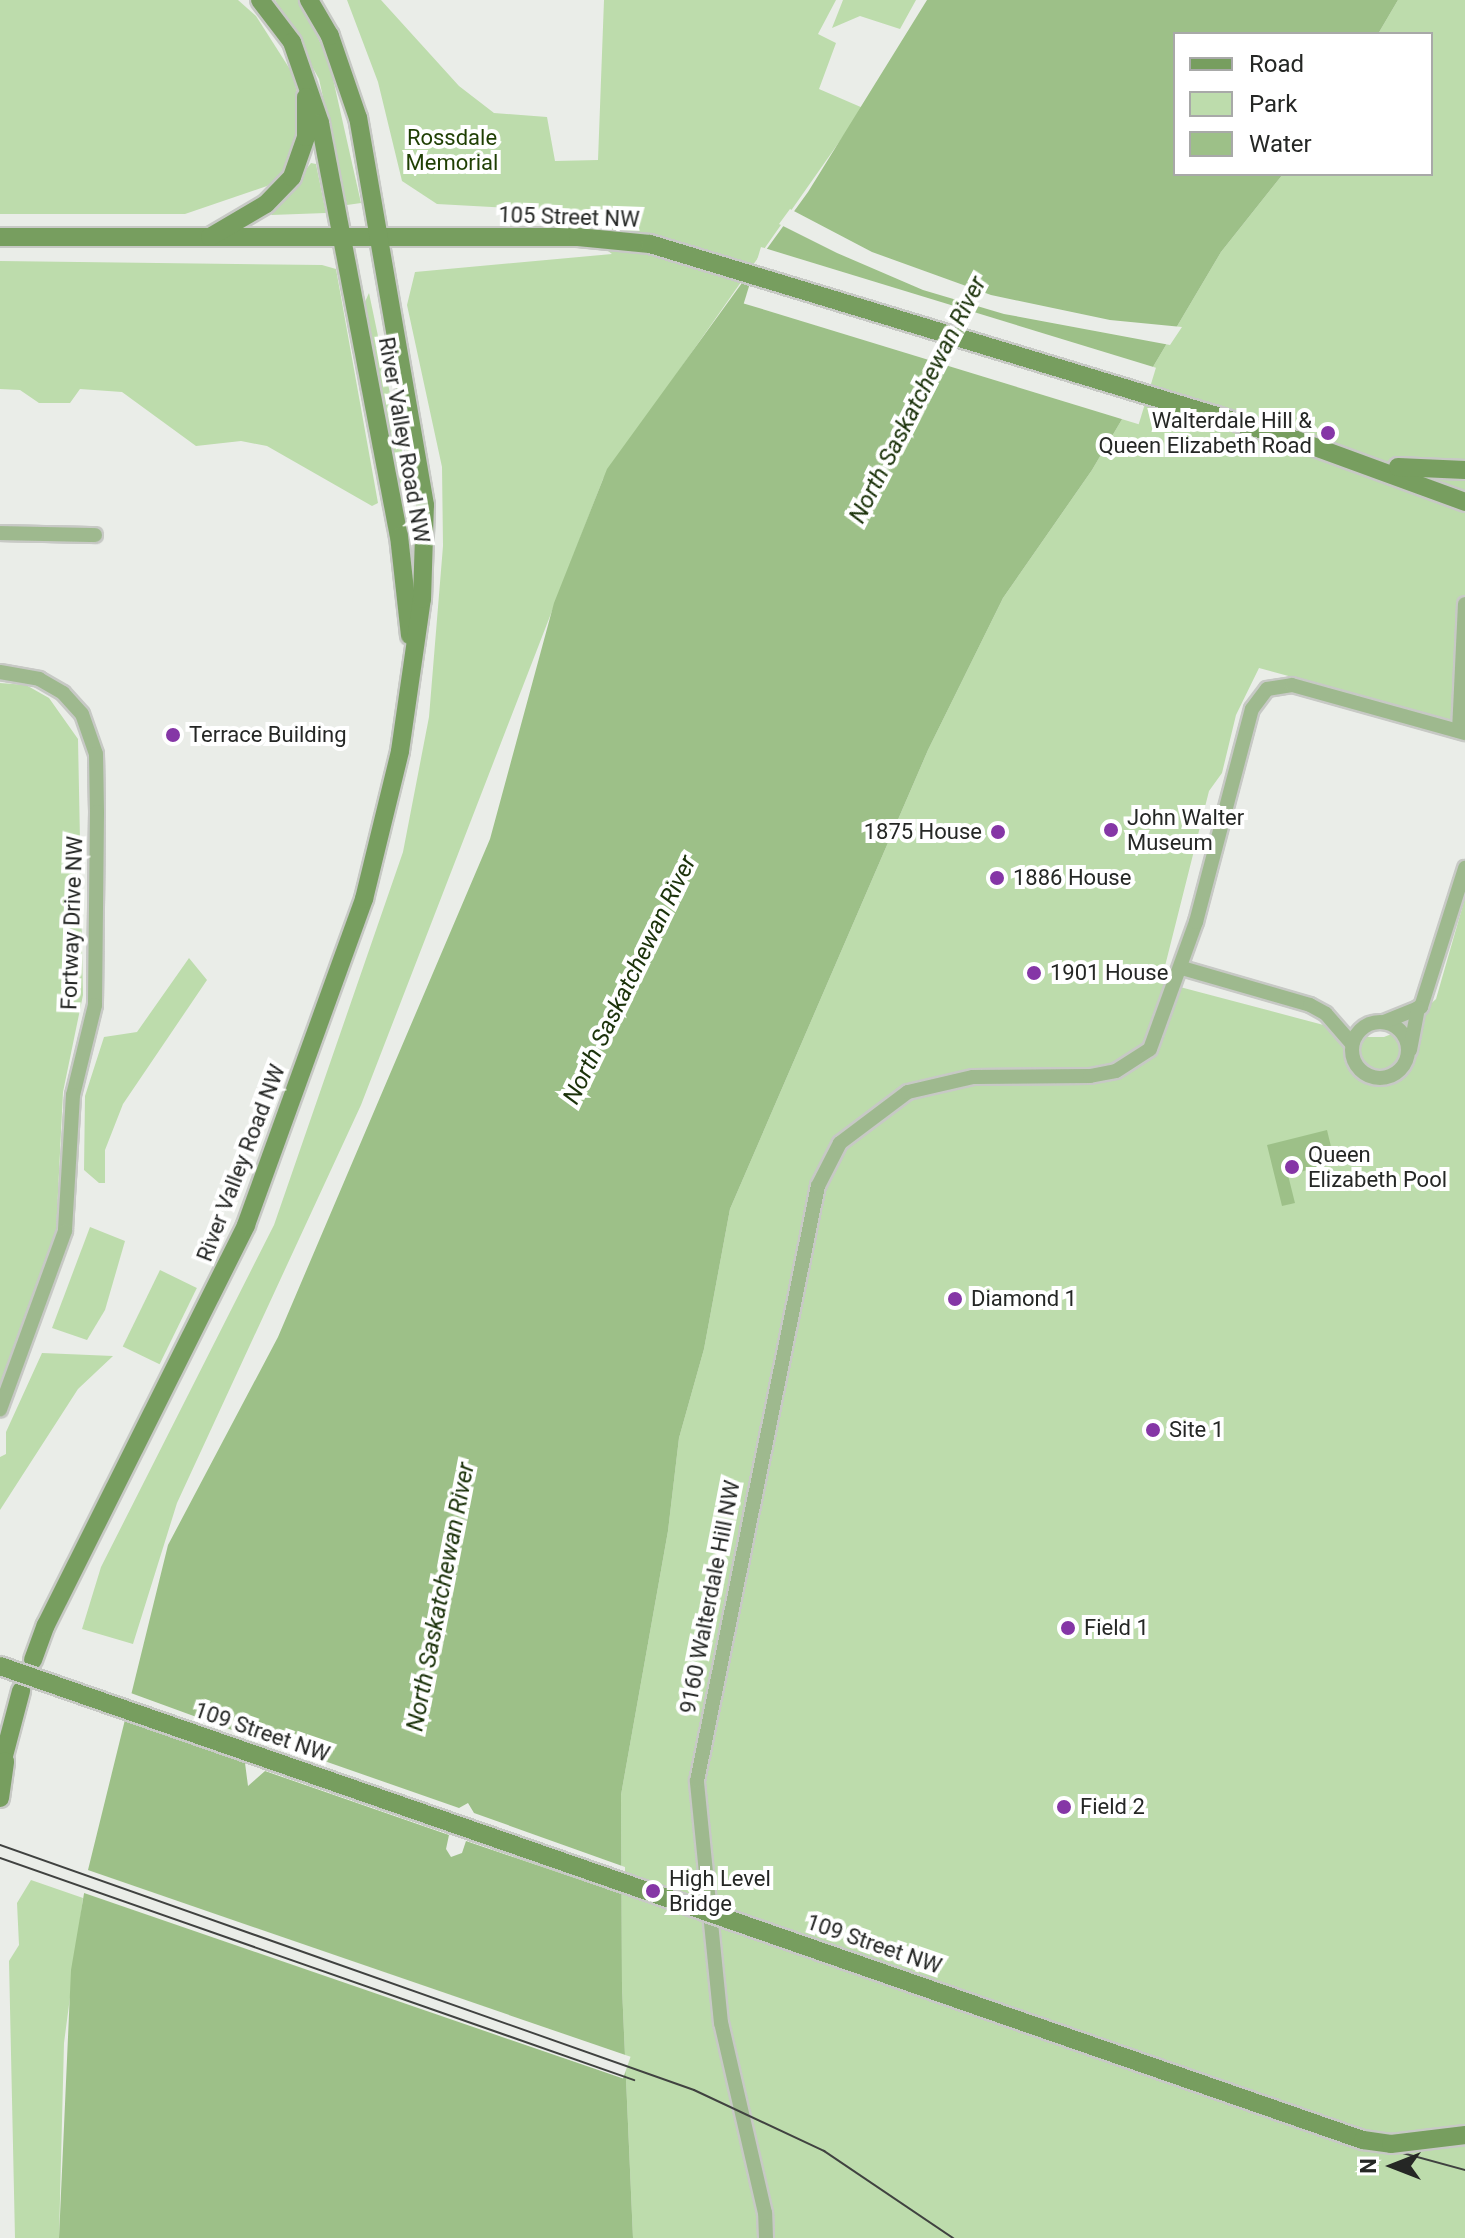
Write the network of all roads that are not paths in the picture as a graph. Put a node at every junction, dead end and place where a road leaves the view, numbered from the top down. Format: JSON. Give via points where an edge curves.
{"nodes":[{"id":1,"x":260,"y":0,"type":"edge"},
{"id":2,"x":309,"y":0,"type":"edge"},
{"id":3,"x":305,"y":70,"type":"junction"},
{"id":4,"x":341,"y":236,"type":"junction"},
{"id":5,"x":0,"y":237,"type":"edge"},
{"id":6,"x":210,"y":237,"type":"junction"},
{"id":7,"x":379,"y":237,"type":"junction"},
{"id":8,"x":1368,"y":464,"type":"junction"},
{"id":9,"x":1465,"y":470,"type":"edge"},
{"id":10,"x":1465,"y":502,"type":"edge"},
{"id":11,"x":0,"y":533,"type":"edge"},
{"id":12,"x":95,"y":535,"type":"dead end"},
{"id":13,"x":1465,"y":604,"type":"edge"},
{"id":14,"x":411,"y":653,"type":"junction"},
{"id":15,"x":1463,"y":654,"type":"edge"},
{"id":16,"x":0,"y":672,"type":"edge"},
{"id":17,"x":1462,"y":732,"type":"edge"},
{"id":18,"x":1465,"y":868,"type":"edge"},
{"id":19,"x":1182,"y":968,"type":"junction"},
{"id":20,"x":1418,"y":1008,"type":"junction"},
{"id":21,"x":1384,"y":1022,"type":"junction"},
{"id":22,"x":1352,"y":1044,"type":"junction"},
{"id":23,"x":1409,"y":1054,"type":"junction"},
{"id":24,"x":0,"y":1410,"type":"edge"},
{"id":25,"x":33,"y":1660,"type":"dead end"},
{"id":26,"x":0,"y":1666,"type":"edge"},
{"id":27,"x":21,"y":1691,"type":"dead end"},
{"id":28,"x":7,"y":1738,"type":"junction"},
{"id":29,"x":0,"y":1771,"type":"edge"},
{"id":30,"x":0,"y":1798,"type":"edge"},
{"id":31,"x":1465,"y":2135,"type":"edge"},
{"id":32,"x":766,"y":2238,"type":"edge"}],
"edges":[{"from":1,"to":3,"type":"main road"},
{"from":2,"to":7,"type":"main road","name":"River Valley Road NW","via":[[330,36],[358,118]]},
{"from":3,"to":4,"type":"main road","name":"River Valley Road NW"},
{"from":3,"to":6,"type":"main road","via":[[306,137],[292,177],[266,204]]},
{"from":4,"to":6,"type":"main road","name":"105 Street NW"},
{"from":4,"to":7,"type":"main road","name":"105 Street NW"},
{"from":4,"to":14,"type":"main road","name":"River Valley Road NW","via":[[399,536]]},
{"from":5,"to":6,"type":"main road","name":"105 Street NW"},
{"from":7,"to":8,"type":"main road","name":"105 Street NW","via":[[578,237],[650,244]]},
{"from":7,"to":14,"type":"main road","name":"River Valley Road NW","via":[[425,505],[422,599]]},
{"from":8,"to":9,"type":"main road"},
{"from":8,"to":10,"type":"main road"},
{"from":11,"to":12,"type":"street"},
{"from":13,"to":15,"type":"street"},
{"from":14,"to":25,"type":"main road","name":"River Valley Road NW","via":[[400,751],[364,899],[251,1210]]},
{"from":15,"to":17,"type":"street"},
{"from":16,"to":24,"type":"street","name":"Fortway Drive NW","via":[[39,679],[74,703],[93,740],[97,768],[95,1005],[73,1095],[65,1231]]},
{"from":17,"to":19,"type":"street","via":[[1292,685],[1274,685],[1261,693],[1248,722]]},
{"from":18,"to":20,"type":"street","via":[[1427,996]]},
{"from":19,"to":22,"type":"street","via":[[1310,1005],[1326,1014]]},
{"from":19,"to":32,"type":"street","name":"9160 Walterdale Hill NW","via":[[1150,1049],[1116,1071],[973,1077],[908,1092],[840,1143],[809,1216],[697,1781],[712,1964]]},
{"from":20,"to":21,"type":"street"},
{"from":20,"to":23,"type":"street"},
{"from":21,"to":22,"type":"street","via":[[1363,1028]]},
{"from":21,"to":23,"type":"street","via":[[1405,1036]]},
{"from":22,"to":23,"type":"street","via":[[1354,1062],[1375,1078],[1393,1076]]},
{"from":26,"to":31,"type":"main road","name":"109 Street NW","bridge":true,"via":[[1363,2140],[1391,2144]]},
{"from":27,"to":28,"type":"main road"},
{"from":28,"to":29,"type":"main road"},
{"from":28,"to":30,"type":"main road"}]}
